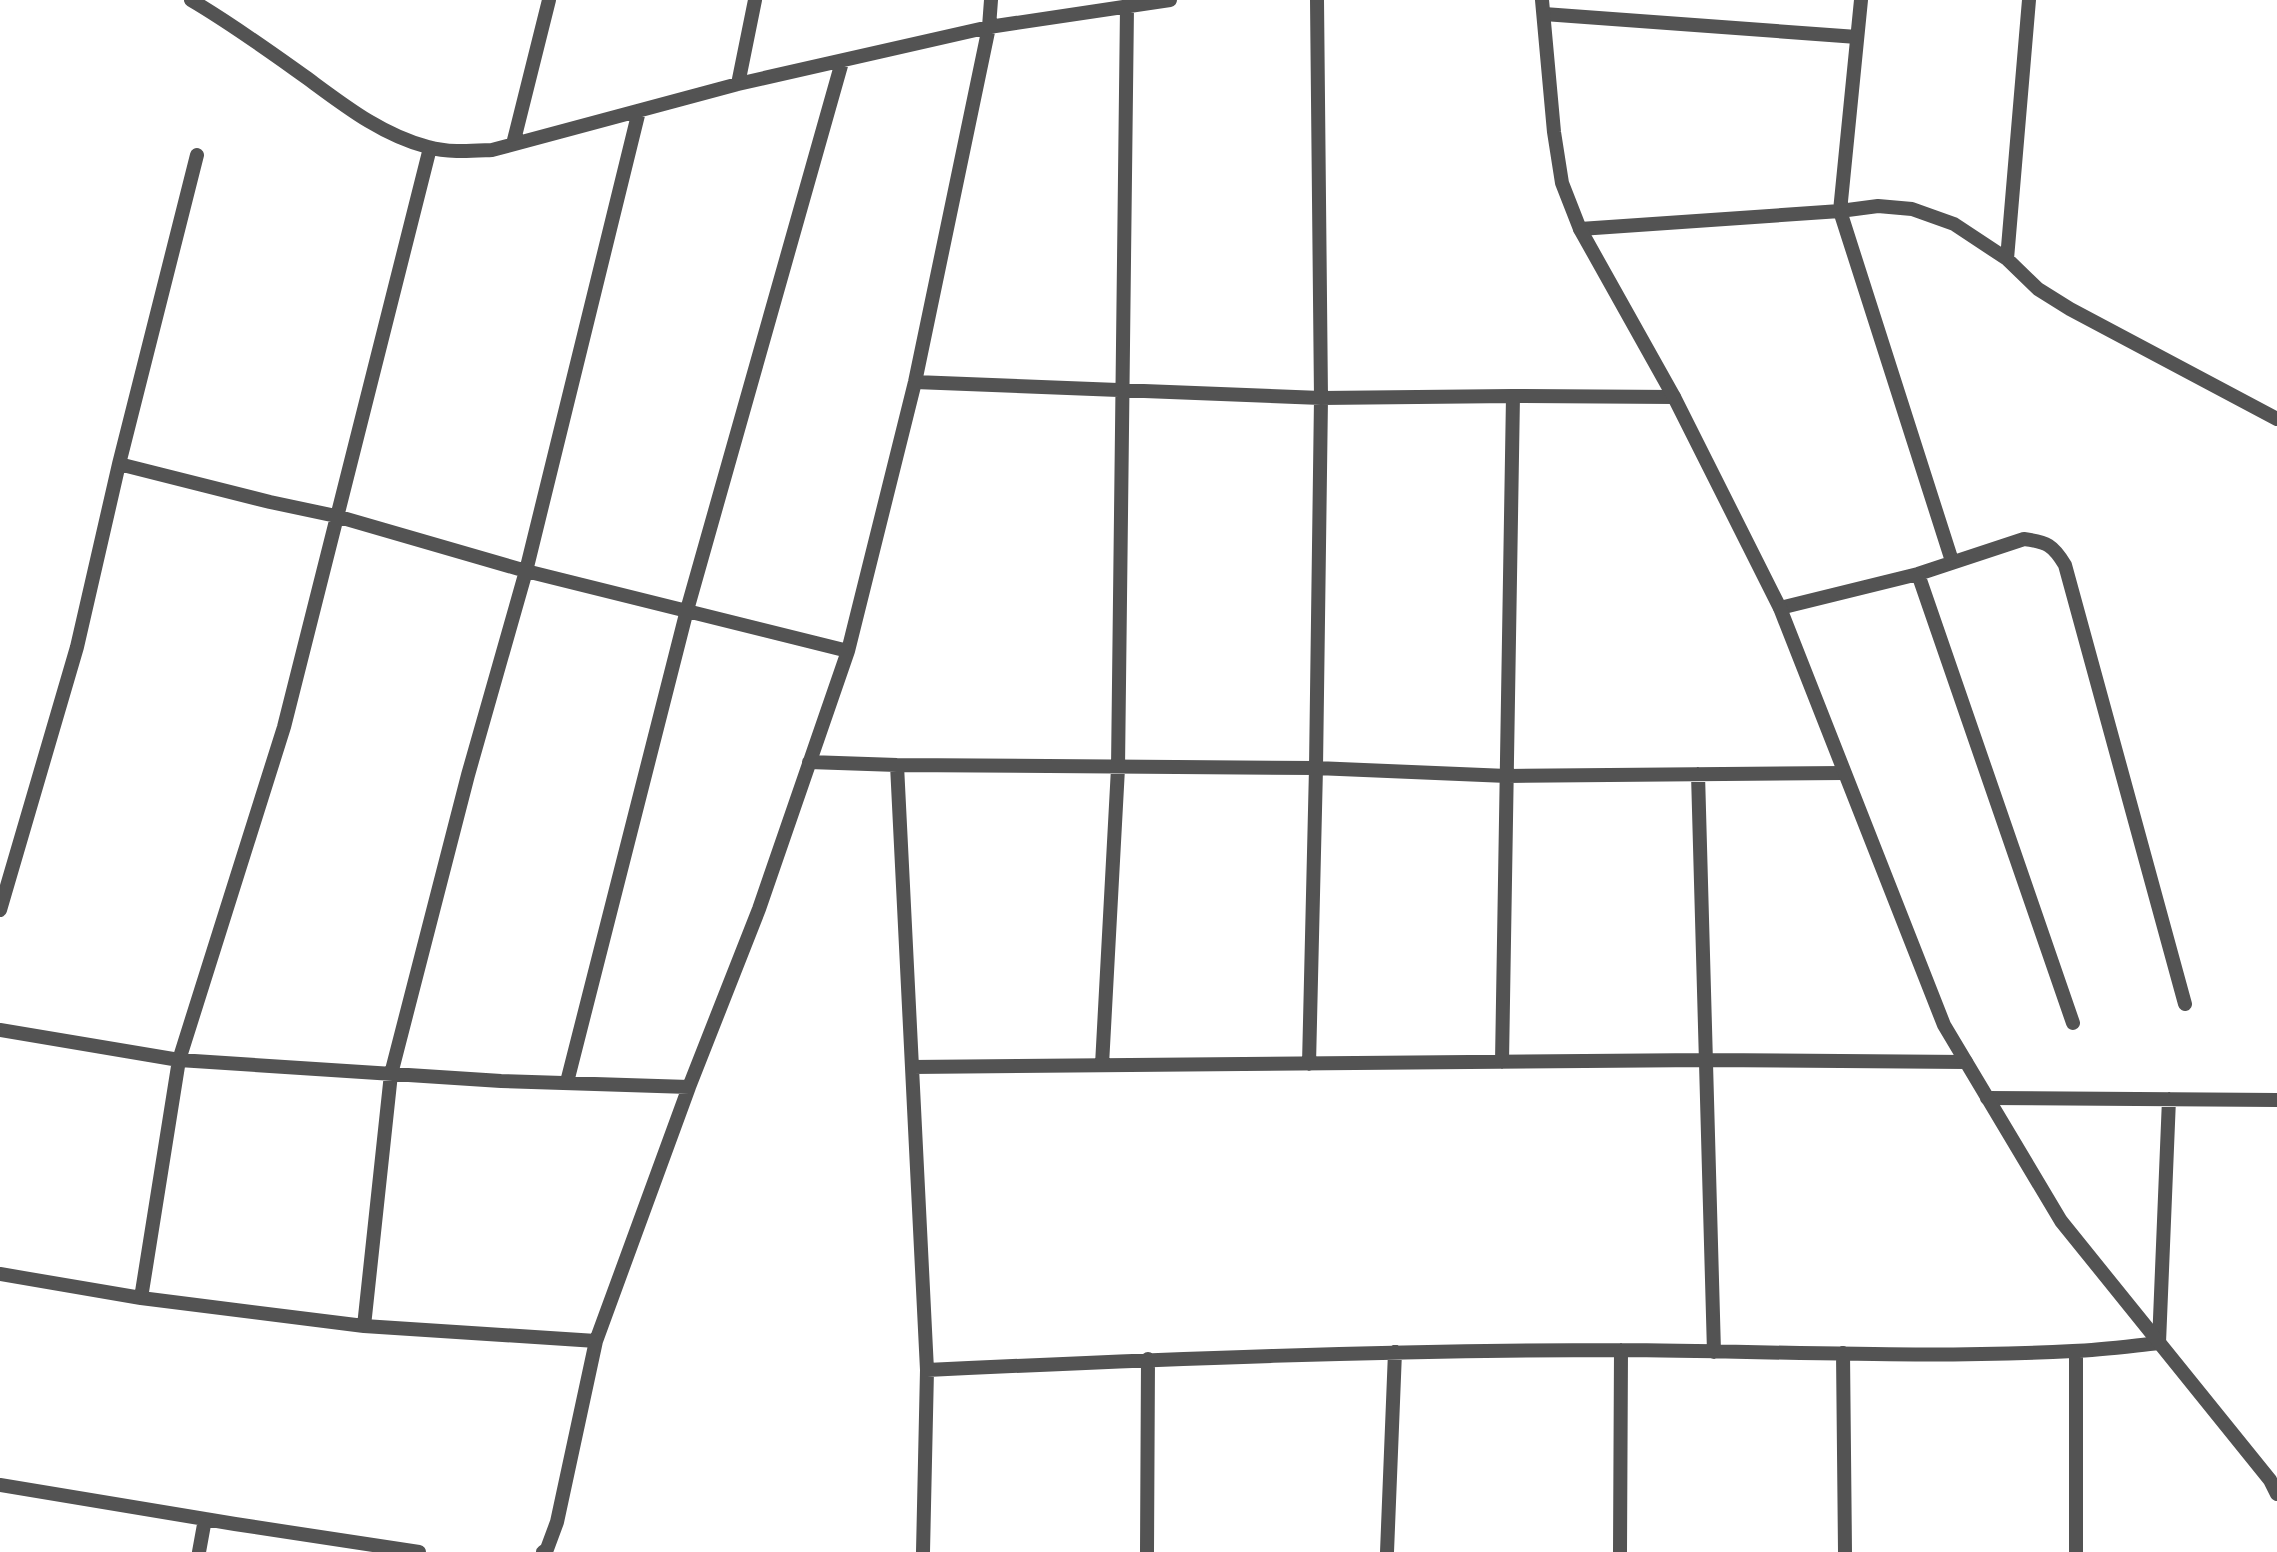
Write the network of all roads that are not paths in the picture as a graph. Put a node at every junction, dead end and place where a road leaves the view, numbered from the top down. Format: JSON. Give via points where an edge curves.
{"nodes":[{"id":1,"x":191,"y":0,"type":"edge"},
{"id":2,"x":549,"y":0,"type":"edge"},
{"id":3,"x":755,"y":0,"type":"edge"},
{"id":4,"x":991,"y":0,"type":"edge"},
{"id":5,"x":1170,"y":0,"type":"edge"},
{"id":6,"x":1317,"y":0,"type":"edge"},
{"id":7,"x":1861,"y":0,"type":"edge"},
{"id":8,"x":2029,"y":0,"type":"edge"},
{"id":9,"x":1127,"y":7,"type":"junction"},
{"id":10,"x":1543,"y":7,"type":"edge"},
{"id":11,"x":989,"y":27,"type":"junction"},
{"id":12,"x":1857,"y":37,"type":"junction"},
{"id":13,"x":842,"y":62,"type":"junction"},
{"id":14,"x":738,"y":84,"type":"junction"},
{"id":15,"x":639,"y":111,"type":"junction"},
{"id":16,"x":513,"y":144,"type":"junction"},
{"id":17,"x":430,"y":148,"type":"junction"},
{"id":18,"x":197,"y":155,"type":"dead end"},
{"id":19,"x":1840,"y":211,"type":"junction"},
{"id":20,"x":1580,"y":229,"type":"junction"},
{"id":21,"x":2007,"y":259,"type":"junction"},
{"id":22,"x":915,"y":382,"type":"junction"},
{"id":23,"x":1122,"y":390,"type":"junction"},
{"id":24,"x":1513,"y":396,"type":"junction"},
{"id":25,"x":1674,"y":397,"type":"junction"},
{"id":26,"x":1321,"y":398,"type":"junction"},
{"id":27,"x":2277,"y":419,"type":"edge"},
{"id":28,"x":119,"y":464,"type":"junction"},
{"id":29,"x":336,"y":516,"type":"junction"},
{"id":30,"x":1952,"y":561,"type":"junction"},
{"id":31,"x":526,"y":571,"type":"junction"},
{"id":32,"x":1918,"y":574,"type":"junction"},
{"id":33,"x":1780,"y":608,"type":"junction"},
{"id":34,"x":687,"y":610,"type":"junction"},
{"id":35,"x":848,"y":651,"type":"junction"},
{"id":36,"x":809,"y":762,"type":"junction"},
{"id":37,"x":897,"y":765,"type":"junction"},
{"id":38,"x":1118,"y":768,"type":"junction"},
{"id":39,"x":1317,"y":768,"type":"junction"},
{"id":40,"x":1844,"y":773,"type":"junction"},
{"id":41,"x":1698,"y":774,"type":"junction"},
{"id":42,"x":1507,"y":776,"type":"junction"},
{"id":43,"x":0,"y":910,"type":"edge"},
{"id":44,"x":2185,"y":1004,"type":"dead end"},
{"id":45,"x":2073,"y":1023,"type":"dead end"},
{"id":46,"x":0,"y":1030,"type":"edge"},
{"id":47,"x":179,"y":1060,"type":"junction"},
{"id":48,"x":1706,"y":1060,"type":"junction"},
{"id":49,"x":1502,"y":1062,"type":"junction"},
{"id":50,"x":1966,"y":1062,"type":"junction"},
{"id":51,"x":1309,"y":1064,"type":"junction"},
{"id":52,"x":1102,"y":1065,"type":"junction"},
{"id":53,"x":912,"y":1067,"type":"junction"},
{"id":54,"x":391,"y":1074,"type":"junction"},
{"id":55,"x":567,"y":1082,"type":"junction"},
{"id":56,"x":689,"y":1087,"type":"junction"},
{"id":57,"x":1987,"y":1098,"type":"junction"},
{"id":58,"x":2169,"y":1099,"type":"junction"},
{"id":59,"x":2277,"y":1100,"type":"edge"},
{"id":60,"x":0,"y":1274,"type":"edge"},
{"id":61,"x":141,"y":1298,"type":"junction"},
{"id":62,"x":364,"y":1326,"type":"junction"},
{"id":63,"x":596,"y":1341,"type":"junction"},
{"id":64,"x":2159,"y":1343,"type":"junction"},
{"id":65,"x":1621,"y":1350,"type":"junction"},
{"id":66,"x":2076,"y":1351,"type":"junction"},
{"id":67,"x":1395,"y":1352,"type":"junction"},
{"id":68,"x":1714,"y":1352,"type":"junction"},
{"id":69,"x":1843,"y":1353,"type":"junction"},
{"id":70,"x":1148,"y":1359,"type":"junction"},
{"id":71,"x":927,"y":1370,"type":"junction"},
{"id":72,"x":0,"y":1485,"type":"edge"},
{"id":73,"x":2277,"y":1494,"type":"edge"},
{"id":74,"x":205,"y":1519,"type":"junction"},
{"id":75,"x":199,"y":1552,"type":"edge"},
{"id":76,"x":419,"y":1552,"type":"edge"},
{"id":77,"x":543,"y":1552,"type":"edge"},
{"id":78,"x":923,"y":1552,"type":"edge"},
{"id":79,"x":1147,"y":1552,"type":"edge"},
{"id":80,"x":1387,"y":1552,"type":"edge"},
{"id":81,"x":1620,"y":1552,"type":"edge"},
{"id":82,"x":1845,"y":1552,"type":"edge"},
{"id":83,"x":2076,"y":1552,"type":"edge"}],
"edges":[{"from":1,"to":17,"type":"street","via":[[231,23],[365,120]]},
{"from":2,"to":16,"type":"street"},
{"from":3,"to":14,"type":"street"},
{"from":4,"to":11,"type":"street"},
{"from":5,"to":9,"type":"street"},
{"from":6,"to":26,"type":"street"},
{"from":7,"to":12,"type":"street"},
{"from":8,"to":21,"type":"street"},
{"from":9,"to":11,"type":"street"},
{"from":9,"to":23,"type":"street"},
{"from":10,"to":12,"type":"street"},
{"from":10,"to":20,"type":"street","via":[[1562,183]]},
{"from":11,"to":13,"type":"street"},
{"from":11,"to":22,"type":"street"},
{"from":12,"to":19,"type":"street"},
{"from":13,"to":14,"type":"street"},
{"from":13,"to":34,"type":"street"},
{"from":14,"to":15,"type":"street"},
{"from":15,"to":16,"type":"street"},
{"from":15,"to":31,"type":"street"},
{"from":16,"to":17,"type":"street","via":[[492,150]]},
{"from":17,"to":29,"type":"street"},
{"from":18,"to":28,"type":"street"},
{"from":19,"to":20,"type":"street"},
{"from":19,"to":21,"type":"street","via":[[1878,206],[1912,209],[1954,224]]},
{"from":19,"to":30,"type":"street"},
{"from":20,"to":25,"type":"street"},
{"from":21,"to":27,"type":"street","via":[[2038,289],[2070,309]]},
{"from":22,"to":23,"type":"street"},
{"from":22,"to":35,"type":"street"},
{"from":23,"to":26,"type":"street"},
{"from":23,"to":38,"type":"street"},
{"from":24,"to":25,"type":"street"},
{"from":24,"to":26,"type":"street"},
{"from":24,"to":42,"type":"street"},
{"from":25,"to":33,"type":"street"},
{"from":26,"to":39,"type":"street"},
{"from":28,"to":29,"type":"street"},
{"from":28,"to":43,"type":"street","via":[[77,647]]},
{"from":29,"to":31,"type":"street"},
{"from":29,"to":47,"type":"street","via":[[284,727]]},
{"from":30,"to":32,"type":"street"},
{"from":30,"to":44,"type":"street","via":[[2024,539],[2043,541],[2065,565]]},
{"from":31,"to":34,"type":"street"},
{"from":31,"to":54,"type":"street"},
{"from":32,"to":33,"type":"street"},
{"from":32,"to":45,"type":"street"},
{"from":33,"to":40,"type":"street"},
{"from":34,"to":35,"type":"street"},
{"from":34,"to":55,"type":"street"},
{"from":35,"to":36,"type":"street"},
{"from":36,"to":37,"type":"street"},
{"from":36,"to":56,"type":"street","via":[[759,909]]},
{"from":37,"to":38,"type":"street"},
{"from":37,"to":53,"type":"street"},
{"from":38,"to":39,"type":"street"},
{"from":38,"to":52,"type":"street"},
{"from":39,"to":42,"type":"street"},
{"from":39,"to":51,"type":"street"},
{"from":40,"to":41,"type":"street"},
{"from":40,"to":50,"type":"street","via":[[1944,1025]]},
{"from":41,"to":42,"type":"street"},
{"from":41,"to":48,"type":"street"},
{"from":42,"to":49,"type":"street"},
{"from":46,"to":47,"type":"street"},
{"from":47,"to":54,"type":"street"},
{"from":47,"to":61,"type":"street"},
{"from":48,"to":49,"type":"street"},
{"from":48,"to":50,"type":"street"},
{"from":48,"to":68,"type":"street"},
{"from":49,"to":51,"type":"street"},
{"from":50,"to":57,"type":"street"},
{"from":51,"to":52,"type":"street"},
{"from":52,"to":53,"type":"street"},
{"from":53,"to":71,"type":"street"},
{"from":54,"to":55,"type":"street"},
{"from":54,"to":62,"type":"street"},
{"from":55,"to":56,"type":"street"},
{"from":56,"to":63,"type":"street"},
{"from":57,"to":58,"type":"street"},
{"from":57,"to":64,"type":"street","via":[[2061,1221]]},
{"from":58,"to":59,"type":"street"},
{"from":58,"to":64,"type":"street"},
{"from":60,"to":61,"type":"street"},
{"from":61,"to":62,"type":"street"},
{"from":62,"to":63,"type":"street"},
{"from":63,"to":77,"type":"street","via":[[557,1522]]},
{"from":64,"to":66,"type":"street"},
{"from":64,"to":73,"type":"street"},
{"from":65,"to":67,"type":"street"},
{"from":65,"to":68,"type":"street"},
{"from":65,"to":81,"type":"street"},
{"from":66,"to":69,"type":"street"},
{"from":66,"to":83,"type":"street"},
{"from":67,"to":70,"type":"street"},
{"from":67,"to":80,"type":"street"},
{"from":68,"to":69,"type":"street"},
{"from":69,"to":82,"type":"street"},
{"from":70,"to":71,"type":"street"},
{"from":70,"to":79,"type":"street"},
{"from":71,"to":78,"type":"street"},
{"from":72,"to":74,"type":"street"},
{"from":74,"to":75,"type":"street"},
{"from":74,"to":76,"type":"street"}]}
